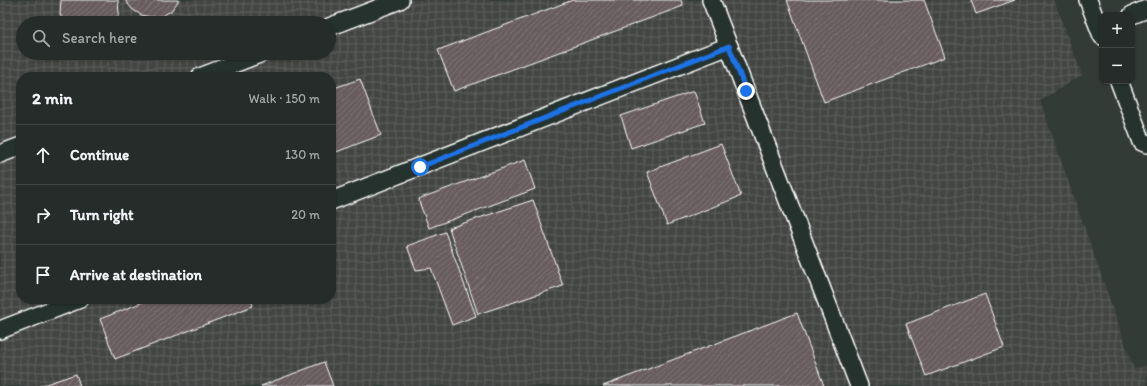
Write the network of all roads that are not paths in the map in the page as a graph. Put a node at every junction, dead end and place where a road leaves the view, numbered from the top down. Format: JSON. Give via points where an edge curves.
{"nodes":[{"id":1,"x":400,"y":0,"type":"edge"},
{"id":2,"x":711,"y":0,"type":"edge"},
{"id":3,"x":1088,"y":0,"type":"edge"},
{"id":4,"x":1147,"y":9,"type":"edge"},
{"id":5,"x":1135,"y":14,"type":"edge"},
{"id":6,"x":336,"y":24,"type":"edge"},
{"id":7,"x":1099,"y":25,"type":"edge"},
{"id":8,"x":729,"y":46,"type":"junction"},
{"id":9,"x":244,"y":60,"type":"edge"},
{"id":10,"x":213,"y":72,"type":"edge"},
{"id":11,"x":1120,"y":84,"type":"edge"},
{"id":12,"x":1146,"y":147,"type":"edge"},
{"id":13,"x":16,"y":148,"type":"edge"},
{"id":14,"x":0,"y":154,"type":"edge"},
{"id":15,"x":336,"y":199,"type":"edge"},
{"id":16,"x":67,"y":304,"type":"edge"},
{"id":17,"x":0,"y":330,"type":"edge"},
{"id":18,"x":859,"y":386,"type":"edge"}],
"edges":[{"from":1,"to":6,"type":"lane"},
{"from":2,"to":8,"type":"lane"},
{"from":3,"to":7,"type":"lane"},
{"from":4,"to":5,"type":"lane"},
{"from":8,"to":15,"type":"lane"},
{"from":8,"to":18,"type":"lane"},
{"from":9,"to":10,"type":"lane"},
{"from":11,"to":12,"type":"lane"},
{"from":13,"to":14,"type":"lane"},
{"from":16,"to":17,"type":"lane"}]}
